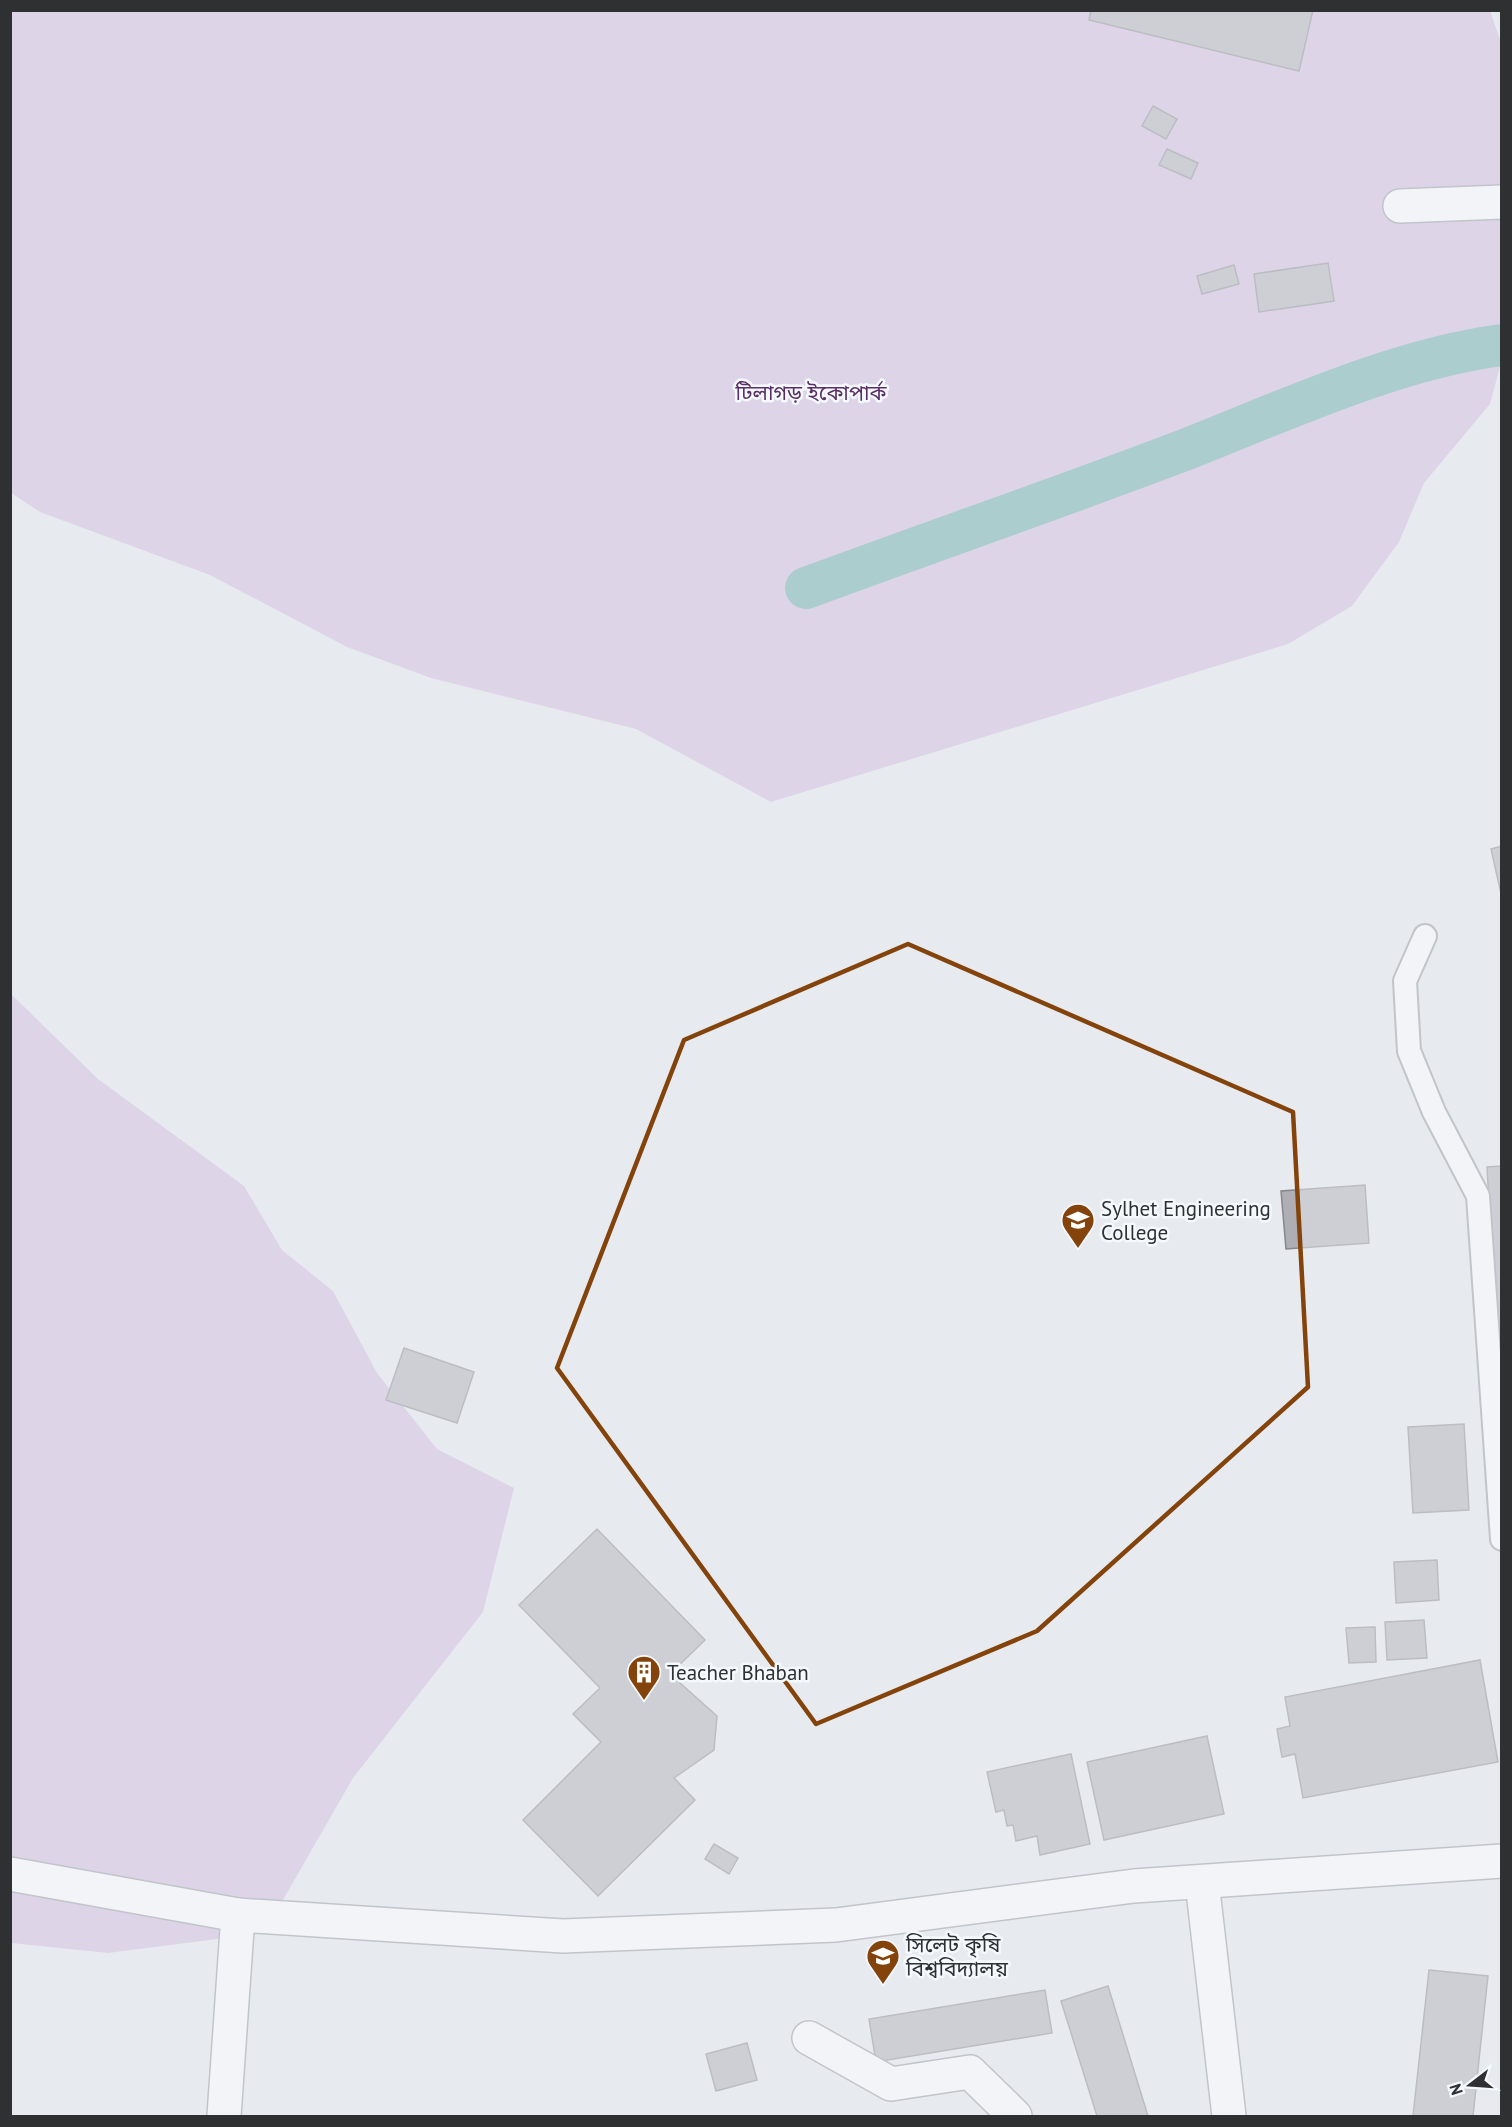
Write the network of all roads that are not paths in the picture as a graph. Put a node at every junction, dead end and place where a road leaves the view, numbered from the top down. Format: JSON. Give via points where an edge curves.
{"nodes":[{"id":1,"x":1502,"y":202,"type":"edge"},
{"id":2,"x":1400,"y":206,"type":"dead end"},
{"id":3,"x":1425,"y":936,"type":"dead end"},
{"id":4,"x":1502,"y":1539,"type":"edge"},
{"id":5,"x":1502,"y":1861,"type":"edge"},
{"id":6,"x":10,"y":1874,"type":"edge"},
{"id":7,"x":1202,"y":1882,"type":"junction"},
{"id":8,"x":238,"y":1915,"type":"junction"},
{"id":9,"x":809,"y":2038,"type":"dead end"},
{"id":10,"x":1222,"y":2114,"type":"edge"},
{"id":11,"x":224,"y":2116,"type":"edge"},
{"id":12,"x":1015,"y":2116,"type":"edge"}],
"edges":[{"from":1,"to":2,"type":"street"},
{"from":3,"to":4,"type":"lane","via":[[1405,981],[1409,1051],[1434,1112],[1478,1196]]},
{"from":5,"to":7,"type":"street"},
{"from":6,"to":8,"type":"street"},
{"from":7,"to":8,"type":"street","via":[[1134,1886],[836,1925],[563,1936]]},
{"from":7,"to":10,"type":"street"},
{"from":8,"to":11,"type":"street"},
{"from":9,"to":12,"type":"street","via":[[891,2084],[970,2072]]}]}
